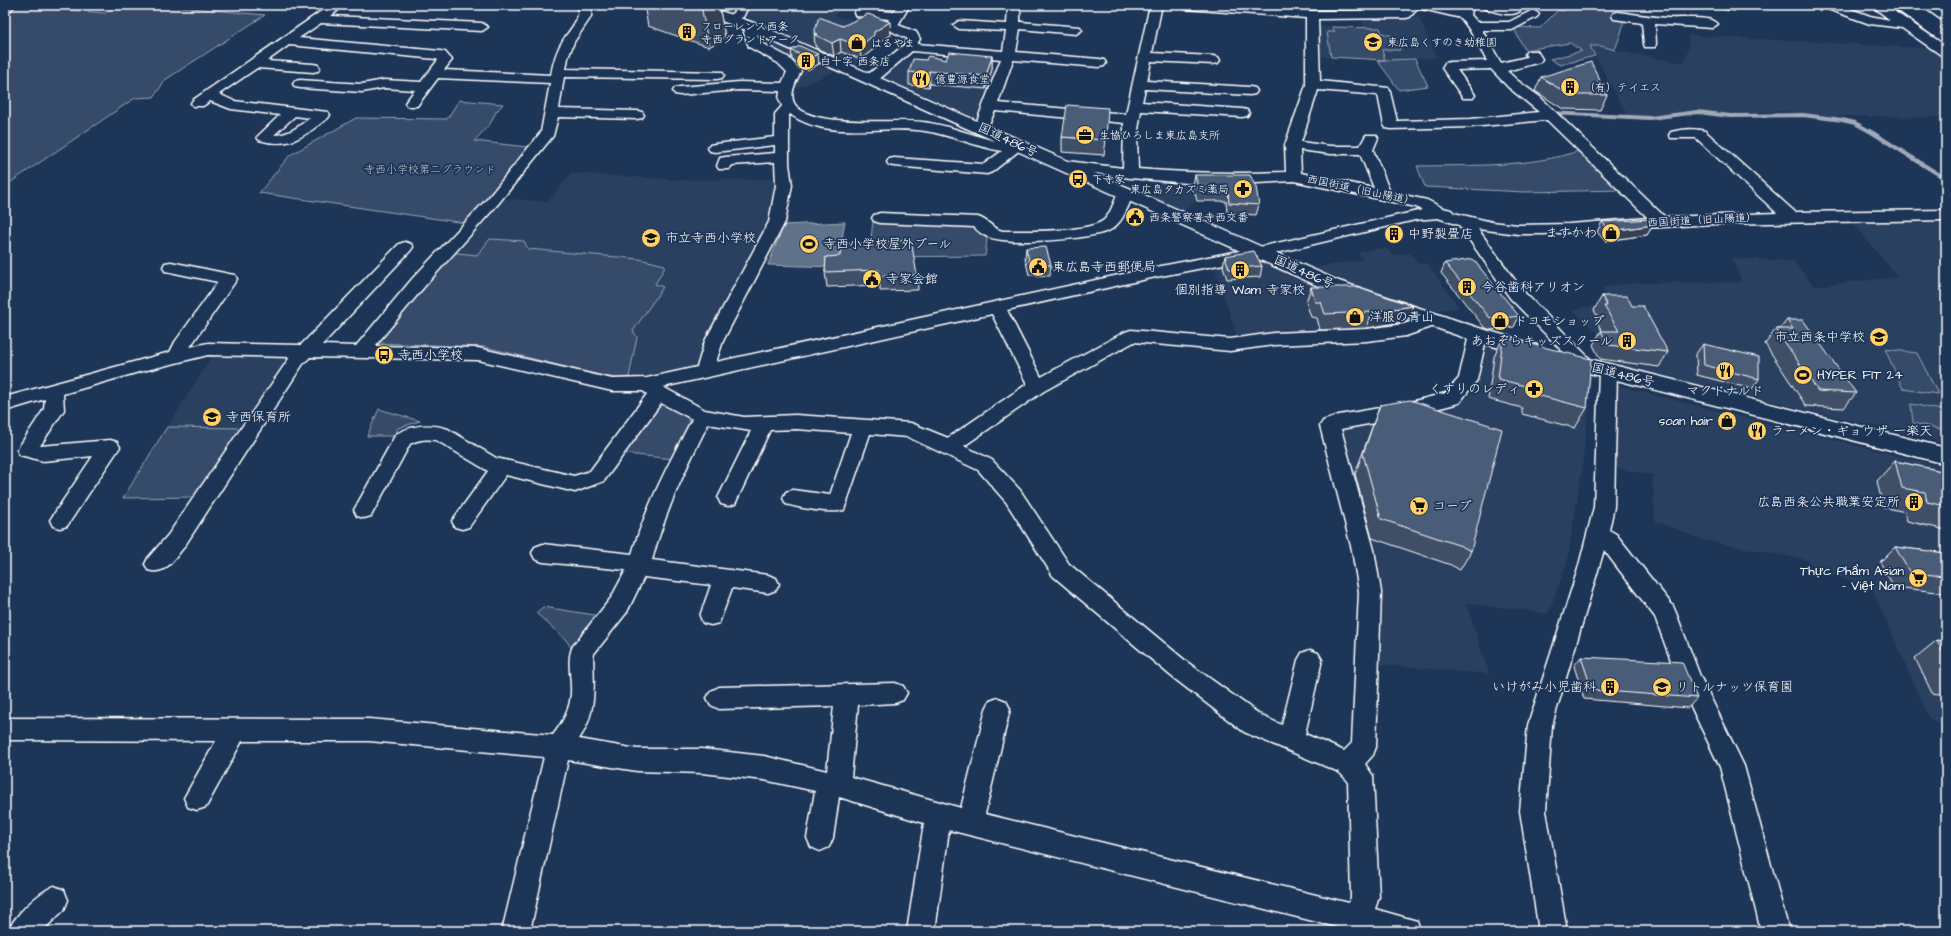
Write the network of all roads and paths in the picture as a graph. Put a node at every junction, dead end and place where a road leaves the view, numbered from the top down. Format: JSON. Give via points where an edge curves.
{"nodes":[{"id":1,"x":9,"y":5,"type":"edge"},
{"id":2,"x":338,"y":5,"type":"edge"},
{"id":3,"x":585,"y":5,"type":"edge"},
{"id":4,"x":690,"y":5,"type":"edge"},
{"id":5,"x":743,"y":5,"type":"edge"},
{"id":6,"x":1014,"y":5,"type":"edge"},
{"id":7,"x":1156,"y":5,"type":"edge"},
{"id":8,"x":1185,"y":5,"type":"edge"},
{"id":9,"x":1414,"y":5,"type":"edge"},
{"id":10,"x":1422,"y":5,"type":"edge"},
{"id":11,"x":1487,"y":5,"type":"edge"},
{"id":12,"x":1829,"y":5,"type":"edge"},
{"id":13,"x":1877,"y":5,"type":"edge"},
{"id":14,"x":1897,"y":5,"type":"edge"},
{"id":15,"x":1910,"y":5,"type":"edge"},
{"id":16,"x":1517,"y":8,"type":"dead end"},
{"id":17,"x":5,"y":9,"type":"edge"},
{"id":18,"x":900,"y":11,"type":"edge"},
{"id":19,"x":860,"y":13,"type":"dead end"},
{"id":20,"x":1533,"y":14,"type":"dead end"},
{"id":21,"x":1312,"y":15,"type":"junction"},
{"id":22,"x":1469,"y":16,"type":"edge"},
{"id":23,"x":1618,"y":16,"type":"dead end"},
{"id":24,"x":731,"y":18,"type":"junction"},
{"id":25,"x":319,"y":19,"type":"junction"},
{"id":26,"x":1648,"y":19,"type":"junction"},
{"id":27,"x":1712,"y":24,"type":"dead end"},
{"id":28,"x":1905,"y":24,"type":"junction"},
{"id":29,"x":959,"y":25,"type":"dead end"},
{"id":30,"x":1944,"y":25,"type":"edge"},
{"id":31,"x":1015,"y":26,"type":"junction"},
{"id":32,"x":482,"y":27,"type":"dead end"},
{"id":33,"x":757,"y":29,"type":"junction"},
{"id":34,"x":1076,"y":30,"type":"dead end"},
{"id":35,"x":1946,"y":38,"type":"edge"},
{"id":36,"x":287,"y":41,"type":"junction"},
{"id":37,"x":1650,"y":44,"type":"dead end"},
{"id":38,"x":909,"y":47,"type":"junction"},
{"id":39,"x":1946,"y":52,"type":"edge"},
{"id":40,"x":1532,"y":54,"type":"dead end"},
{"id":41,"x":1010,"y":56,"type":"junction"},
{"id":42,"x":1145,"y":57,"type":"junction"},
{"id":43,"x":1212,"y":60,"type":"dead end"},
{"id":44,"x":1099,"y":63,"type":"dead end"},
{"id":45,"x":254,"y":64,"type":"junction"},
{"id":46,"x":1497,"y":67,"type":"junction"},
{"id":47,"x":313,"y":68,"type":"dead end"},
{"id":48,"x":436,"y":74,"type":"junction"},
{"id":49,"x":558,"y":76,"type":"junction"},
{"id":50,"x":871,"y":79,"type":"junction"},
{"id":51,"x":300,"y":84,"type":"dead end"},
{"id":52,"x":1139,"y":85,"type":"junction"},
{"id":53,"x":1313,"y":85,"type":"junction"},
{"id":54,"x":425,"y":86,"type":"junction"},
{"id":55,"x":788,"y":87,"type":"junction"},
{"id":56,"x":711,"y":89,"type":"junction"},
{"id":57,"x":680,"y":91,"type":"dead end"},
{"id":58,"x":1250,"y":91,"type":"dead end"},
{"id":59,"x":1468,"y":95,"type":"dead end"},
{"id":60,"x":412,"y":103,"type":"dead end"},
{"id":61,"x":990,"y":106,"type":"junction"},
{"id":62,"x":790,"y":107,"type":"junction"},
{"id":63,"x":1133,"y":112,"type":"junction"},
{"id":64,"x":290,"y":113,"type":"dead end"},
{"id":65,"x":551,"y":113,"type":"junction"},
{"id":66,"x":1242,"y":113,"type":"dead end"},
{"id":67,"x":637,"y":115,"type":"dead end"},
{"id":68,"x":1550,"y":115,"type":"junction"},
{"id":69,"x":978,"y":126,"type":"junction"},
{"id":70,"x":1676,"y":135,"type":"dead end"},
{"id":71,"x":782,"y":140,"type":"junction"},
{"id":72,"x":1292,"y":145,"type":"junction"},
{"id":73,"x":1018,"y":146,"type":"junction"},
{"id":74,"x":715,"y":148,"type":"dead end"},
{"id":75,"x":782,"y":157,"type":"junction"},
{"id":76,"x":894,"y":162,"type":"dead end"},
{"id":77,"x":1059,"y":164,"type":"junction"},
{"id":78,"x":724,"y":166,"type":"dead end"},
{"id":79,"x":1130,"y":173,"type":"junction"},
{"id":80,"x":1294,"y":176,"type":"junction"},
{"id":81,"x":1126,"y":192,"type":"junction"},
{"id":82,"x":1384,"y":195,"type":"junction"},
{"id":83,"x":1946,"y":215,"type":"edge"},
{"id":84,"x":1790,"y":216,"type":"junction"},
{"id":85,"x":1453,"y":217,"type":"junction"},
{"id":86,"x":880,"y":218,"type":"dead end"},
{"id":87,"x":1661,"y":222,"type":"junction"},
{"id":88,"x":405,"y":247,"type":"dead end"},
{"id":89,"x":1260,"y":252,"type":"junction"},
{"id":90,"x":171,"y":267,"type":"dead end"},
{"id":91,"x":997,"y":307,"type":"junction"},
{"id":92,"x":1434,"y":320,"type":"junction"},
{"id":93,"x":1478,"y":335,"type":"junction"},
{"id":94,"x":307,"y":350,"type":"junction"},
{"id":95,"x":361,"y":351,"type":"junction"},
{"id":96,"x":178,"y":355,"type":"junction"},
{"id":97,"x":1597,"y":369,"type":"junction"},
{"id":98,"x":705,"y":370,"type":"junction"},
{"id":99,"x":1037,"y":386,"type":"junction"},
{"id":100,"x":652,"y":388,"type":"junction"},
{"id":101,"x":54,"y":390,"type":"junction"},
{"id":102,"x":5,"y":404,"type":"edge"},
{"id":103,"x":703,"y":416,"type":"junction"},
{"id":104,"x":764,"y":423,"type":"junction"},
{"id":105,"x":863,"y":427,"type":"junction"},
{"id":106,"x":949,"y":447,"type":"junction"},
{"id":107,"x":1946,"y":456,"type":"edge"},
{"id":108,"x":502,"y":466,"type":"junction"},
{"id":109,"x":728,"y":498,"type":"dead end"},
{"id":110,"x":793,"y":498,"type":"dead end"},
{"id":111,"x":364,"y":510,"type":"dead end"},
{"id":112,"x":60,"y":520,"type":"dead end"},
{"id":113,"x":462,"y":521,"type":"dead end"},
{"id":114,"x":1598,"y":534,"type":"junction"},
{"id":115,"x":543,"y":553,"type":"dead end"},
{"id":116,"x":156,"y":564,"type":"dead end"},
{"id":117,"x":639,"y":565,"type":"junction"},
{"id":118,"x":725,"y":578,"type":"junction"},
{"id":119,"x":768,"y":584,"type":"dead end"},
{"id":120,"x":711,"y":616,"type":"dead end"},
{"id":121,"x":1310,"y":660,"type":"dead end"},
{"id":122,"x":895,"y":693,"type":"dead end"},
{"id":123,"x":848,"y":694,"type":"junction"},
{"id":124,"x":719,"y":698,"type":"dead end"},
{"id":125,"x":998,"y":709,"type":"dead end"},
{"id":126,"x":5,"y":729,"type":"edge"},
{"id":127,"x":236,"y":729,"type":"junction"},
{"id":128,"x":1291,"y":740,"type":"junction"},
{"id":129,"x":559,"y":747,"type":"junction"},
{"id":130,"x":1348,"y":764,"type":"junction"},
{"id":131,"x":834,"y":784,"type":"junction"},
{"id":132,"x":197,"y":798,"type":"dead end"},
{"id":133,"x":938,"y":815,"type":"junction"},
{"id":134,"x":970,"y":822,"type":"junction"},
{"id":135,"x":820,"y":838,"type":"dead end"},
{"id":136,"x":54,"y":900,"type":"dead end"},
{"id":137,"x":1358,"y":924,"type":"edge"},
{"id":138,"x":22,"y":931,"type":"edge"},
{"id":139,"x":516,"y":931,"type":"edge"},
{"id":140,"x":921,"y":931,"type":"edge"},
{"id":141,"x":1407,"y":931,"type":"edge"},
{"id":142,"x":1553,"y":931,"type":"edge"},
{"id":143,"x":1775,"y":931,"type":"edge"}],
"edges":[{"from":1,"to":17,"type":"street"},
{"from":2,"to":25,"type":"street"},
{"from":3,"to":49,"type":"street","via":[[585,17],[560,58]]},
{"from":4,"to":24,"type":"main road","name":"国道486号"},
{"from":5,"to":24,"type":"street","via":[[739,14]]},
{"from":6,"to":31,"type":"street"},
{"from":7,"to":42,"type":"street"},
{"from":8,"to":21,"type":"street"},
{"from":9,"to":21,"type":"street","via":[[1406,14]]},
{"from":10,"to":22,"type":"street"},
{"from":11,"to":16,"type":"street","via":[[1509,11]]},
{"from":12,"to":28,"type":"street","via":[[1871,22]]},
{"from":13,"to":28,"type":"street"},
{"from":14,"to":35,"type":"main road"},
{"from":15,"to":30,"type":"street"},
{"from":18,"to":19,"type":"street"},
{"from":18,"to":38,"type":"street","via":[[891,26],[911,35],[914,40]]},
{"from":20,"to":22,"type":"street","via":[[1512,26]]},
{"from":21,"to":53,"type":"street"},
{"from":22,"to":46,"type":"street"},
{"from":23,"to":26,"type":"street"},
{"from":24,"to":33,"type":"main road","name":"国道486号"},
{"from":25,"to":32,"type":"street"},
{"from":25,"to":36,"type":"street"},
{"from":26,"to":27,"type":"street"},
{"from":26,"to":37,"type":"street"},
{"from":28,"to":39,"type":"street"},
{"from":29,"to":31,"type":"street"},
{"from":31,"to":34,"type":"street"},
{"from":31,"to":41,"type":"street"},
{"from":33,"to":50,"type":"main road","name":"国道486号"},
{"from":33,"to":55,"type":"street","via":[[750,33],[754,44],[783,60],[794,70]]},
{"from":36,"to":45,"type":"street"},
{"from":36,"to":48,"type":"street","via":[[440,55],[445,60]]},
{"from":38,"to":41,"type":"street"},
{"from":38,"to":50,"type":"street"},
{"from":40,"to":46,"type":"street","via":[[1535,59]]},
{"from":41,"to":44,"type":"street"},
{"from":41,"to":61,"type":"street"},
{"from":42,"to":43,"type":"street"},
{"from":42,"to":52,"type":"street"},
{"from":45,"to":47,"type":"street"},
{"from":45,"to":64,"type":"street","via":[[204,99]]},
{"from":46,"to":59,"type":"street","via":[[1450,66]]},
{"from":46,"to":68,"type":"street"},
{"from":48,"to":49,"type":"street"},
{"from":48,"to":54,"type":"street"},
{"from":49,"to":56,"type":"street","via":[[714,75]]},
{"from":49,"to":65,"type":"street"},
{"from":50,"to":69,"type":"main road","name":"国道486号"},
{"from":51,"to":54,"type":"street","via":[[362,88],[384,84]]},
{"from":52,"to":58,"type":"street"},
{"from":52,"to":63,"type":"street"},
{"from":53,"to":68,"type":"street","via":[[1384,91],[1391,125],[1471,123]]},
{"from":53,"to":72,"type":"street"},
{"from":54,"to":60,"type":"street"},
{"from":55,"to":56,"type":"street","via":[[739,86]]},
{"from":55,"to":62,"type":"street","via":[[785,93]]},
{"from":56,"to":57,"type":"street"},
{"from":61,"to":63,"type":"street"},
{"from":61,"to":69,"type":"street","via":[[983,123]]},
{"from":62,"to":71,"type":"street","via":[[782,114]]},
{"from":62,"to":73,"type":"street","via":[[804,117],[822,123],[921,126],[1002,147]]},
{"from":63,"to":66,"type":"street"},
{"from":63,"to":79,"type":"street"},
{"from":65,"to":67,"type":"street"},
{"from":65,"to":95,"type":"street","via":[[548,133],[493,201],[418,283]]},
{"from":68,"to":87,"type":"street"},
{"from":69,"to":73,"type":"main road","name":"国道486号"},
{"from":70,"to":84,"type":"street","via":[[1700,134]]},
{"from":71,"to":74,"type":"street"},
{"from":71,"to":75,"type":"street"},
{"from":72,"to":80,"type":"street"},
{"from":72,"to":82,"type":"street","via":[[1330,150],[1369,144]]},
{"from":73,"to":76,"type":"street","via":[[987,169]]},
{"from":73,"to":77,"type":"main road","name":"国道486号"},
{"from":75,"to":78,"type":"street","via":[[724,162]]},
{"from":75,"to":98,"type":"street","via":[[784,185],[776,222],[714,341]]},
{"from":77,"to":79,"type":"street","name":"西国街道（旧山陽道）"},
{"from":77,"to":81,"type":"main road","name":"国道486号"},
{"from":79,"to":80,"type":"street","name":"西国街道（旧山陽道）","via":[[1187,178]]},
{"from":80,"to":82,"type":"street","name":"西国街道（旧山陽道）"},
{"from":81,"to":86,"type":"street","via":[[1113,220],[1105,227],[1079,232],[1003,236],[991,233],[978,222]]},
{"from":81,"to":89,"type":"main road","name":"国道486号"},
{"from":82,"to":85,"type":"street","name":"西国街道（旧山陽道）","via":[[1421,203]]},
{"from":83,"to":84,"type":"street","name":"西国街道（旧山陽道）"},
{"from":84,"to":87,"type":"street","name":"西国街道（旧山陽道）"},
{"from":85,"to":87,"type":"street","name":"西国街道（旧山陽道）","via":[[1506,229],[1545,230]]},
{"from":85,"to":89,"type":"street","via":[[1415,215]]},
{"from":85,"to":97,"type":"street","via":[[1516,294]]},
{"from":88,"to":94,"type":"street"},
{"from":89,"to":91,"type":"street"},
{"from":89,"to":92,"type":"main road","name":"国道486号","via":[[1332,285]]},
{"from":90,"to":96,"type":"street","via":[[229,279],[181,346]]},
{"from":91,"to":98,"type":"street"},
{"from":91,"to":99,"type":"street"},
{"from":92,"to":93,"type":"main road","name":"国道486号"},
{"from":92,"to":99,"type":"street","via":[[1406,330],[1375,334],[1274,339],[1230,345],[1131,336]]},
{"from":93,"to":97,"type":"main road","name":"国道486号"},
{"from":93,"to":130,"type":"street","via":[[1468,380],[1452,398],[1330,426],[1363,550],[1370,592],[1364,748]]},
{"from":94,"to":95,"type":"street"},
{"from":94,"to":96,"type":"street","via":[[208,349]]},
{"from":94,"to":116,"type":"street","via":[[297,360],[176,541]]},
{"from":95,"to":100,"type":"street","via":[[478,354],[612,385]]},
{"from":96,"to":101,"type":"street"},
{"from":97,"to":107,"type":"main road","name":"国道486号"},
{"from":97,"to":114,"type":"street","via":[[1604,507]]},
{"from":98,"to":100,"type":"street"},
{"from":99,"to":106,"type":"street"},
{"from":100,"to":103,"type":"street"},
{"from":100,"to":108,"type":"street","via":[[597,476],[575,484]]},
{"from":101,"to":102,"type":"street"},
{"from":101,"to":112,"type":"street","via":[[54,410],[27,450],[43,454],[110,447]]},
{"from":103,"to":104,"type":"street","via":[[744,424]]},
{"from":103,"to":117,"type":"street","via":[[650,528]]},
{"from":104,"to":105,"type":"street","via":[[796,422]]},
{"from":104,"to":109,"type":"street"},
{"from":105,"to":106,"type":"street","via":[[912,430]]},
{"from":105,"to":110,"type":"street","via":[[837,504]]},
{"from":106,"to":128,"type":"street","via":[[985,465],[1013,496],[1061,570],[1179,670],[1253,724]]},
{"from":108,"to":111,"type":"street","via":[[490,464],[441,434],[413,434],[403,440]]},
{"from":108,"to":113,"type":"street"},
{"from":114,"to":142,"type":"street","via":[[1540,725],[1533,811]]},
{"from":114,"to":143,"type":"street","via":[[1609,540],[1665,613],[1689,678],[1732,766]]},
{"from":115,"to":117,"type":"street"},
{"from":117,"to":118,"type":"street"},
{"from":117,"to":129,"type":"street","via":[[619,605],[581,653],[582,693],[576,722]]},
{"from":118,"to":119,"type":"street"},
{"from":118,"to":120,"type":"street"},
{"from":121,"to":128,"type":"street"},
{"from":122,"to":123,"type":"street"},
{"from":123,"to":124,"type":"street"},
{"from":123,"to":131,"type":"street"},
{"from":125,"to":134,"type":"street"},
{"from":126,"to":127,"type":"street"},
{"from":127,"to":129,"type":"street","via":[[370,730]]},
{"from":127,"to":132,"type":"street"},
{"from":128,"to":130,"type":"street"},
{"from":129,"to":131,"type":"street","via":[[637,760],[702,761],[764,768]]},
{"from":129,"to":139,"type":"street"},
{"from":130,"to":137,"type":"street","via":[[1360,776],[1365,897]]},
{"from":131,"to":133,"type":"street"},
{"from":131,"to":135,"type":"street"},
{"from":133,"to":134,"type":"street"},
{"from":133,"to":140,"type":"street"},
{"from":134,"to":137,"type":"street"},
{"from":136,"to":138,"type":"street"},
{"from":137,"to":141,"type":"street"}]}
